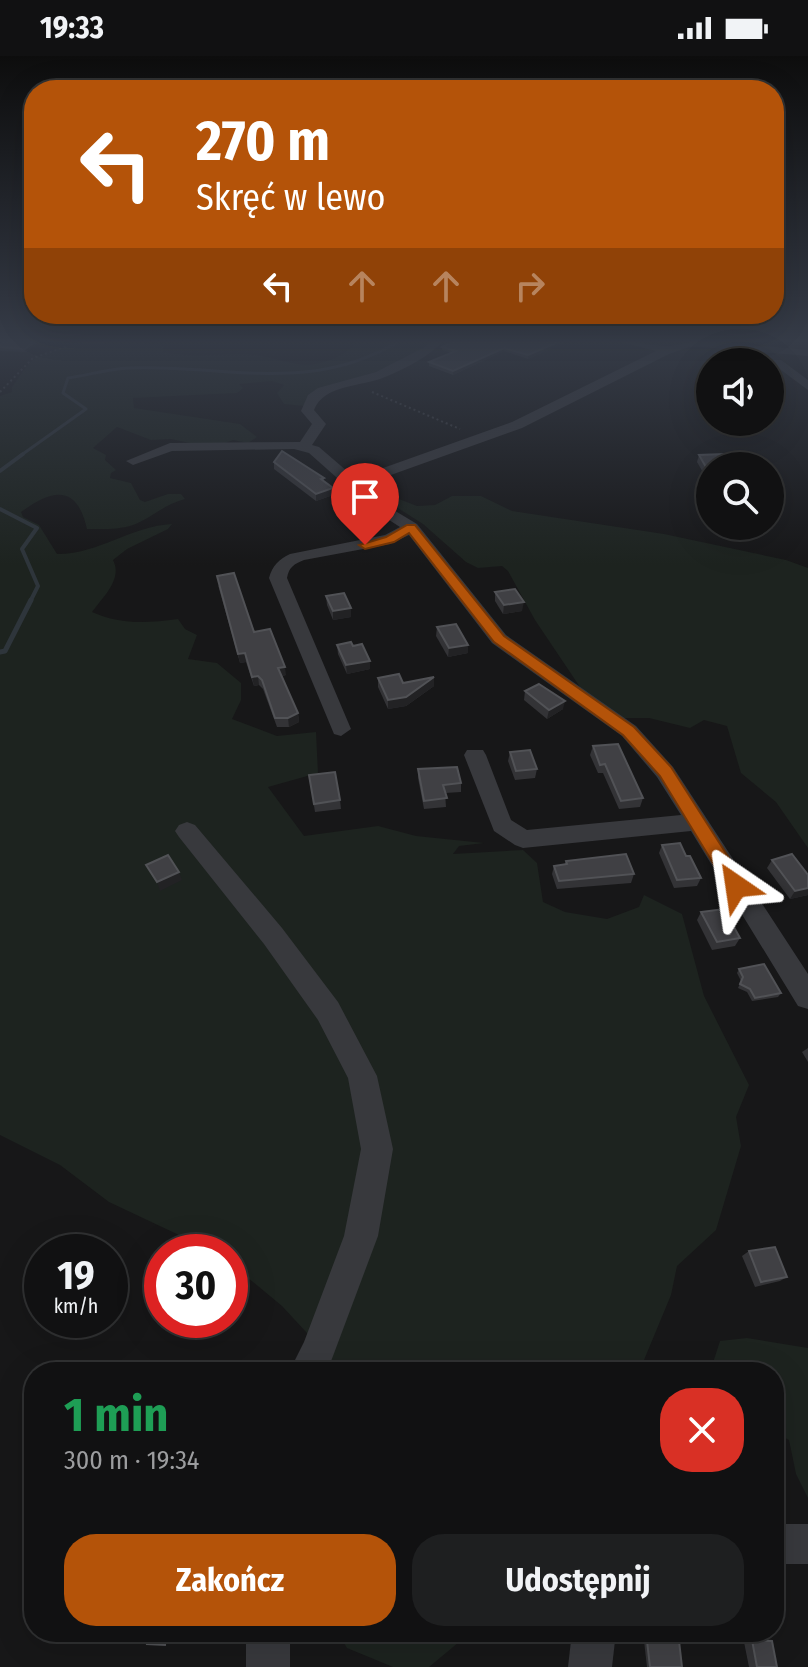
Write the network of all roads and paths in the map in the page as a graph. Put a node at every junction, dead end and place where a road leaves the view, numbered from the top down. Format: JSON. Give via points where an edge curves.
{"nodes":[{"id":1,"x":311,"y":415,"type":"edge"},
{"id":2,"x":428,"y":415,"type":"edge"},
{"id":3,"x":537,"y":415,"type":"edge"},
{"id":4,"x":482,"y":438,"type":"junction"},
{"id":5,"x":305,"y":446,"type":"junction"},
{"id":6,"x":133,"y":461,"type":"dead end"},
{"id":7,"x":353,"y":484,"type":"junction"},
{"id":8,"x":411,"y":527,"type":"junction"},
{"id":9,"x":341,"y":729,"type":"dead end"},
{"id":10,"x":475,"y":755,"type":"dead end"},
{"id":11,"x":697,"y":822,"type":"junction"},
{"id":12,"x":187,"y":831,"type":"dead end"},
{"id":13,"x":808,"y":997,"type":"edge"},
{"id":14,"x":313,"y":1362,"type":"edge"},
{"id":15,"x":784,"y":1544,"type":"edge"},
{"id":16,"x":808,"y":1544,"type":"edge"},
{"id":17,"x":268,"y":1642,"type":"edge"},
{"id":18,"x":593,"y":1642,"type":"edge"},
{"id":19,"x":268,"y":1667,"type":"edge"},
{"id":20,"x":590,"y":1667,"type":"edge"}],
"edges":[{"from":1,"to":5,"type":"street","via":[[319,424]]},
{"from":2,"to":4,"type":"path"},
{"from":3,"to":4,"type":"street"},
{"from":4,"to":7,"type":"street"},
{"from":5,"to":6,"type":"street","via":[[170,447]]},
{"from":5,"to":7,"type":"street"},
{"from":7,"to":8,"type":"street"},
{"from":8,"to":9,"type":"street","via":[[390,539],[300,556],[279,572]]},
{"from":8,"to":11,"type":"street","via":[[499,639],[629,731],[665,772]]},
{"from":10,"to":11,"type":"street","via":[[502,825],[523,839]]},
{"from":11,"to":13,"type":"street"},
{"from":12,"to":14,"type":"street","via":[[328,1011],[362,1076],[377,1149],[361,1236]]},
{"from":15,"to":16,"type":"street"},
{"from":17,"to":19,"type":"street"},
{"from":18,"to":20,"type":"street"}]}
